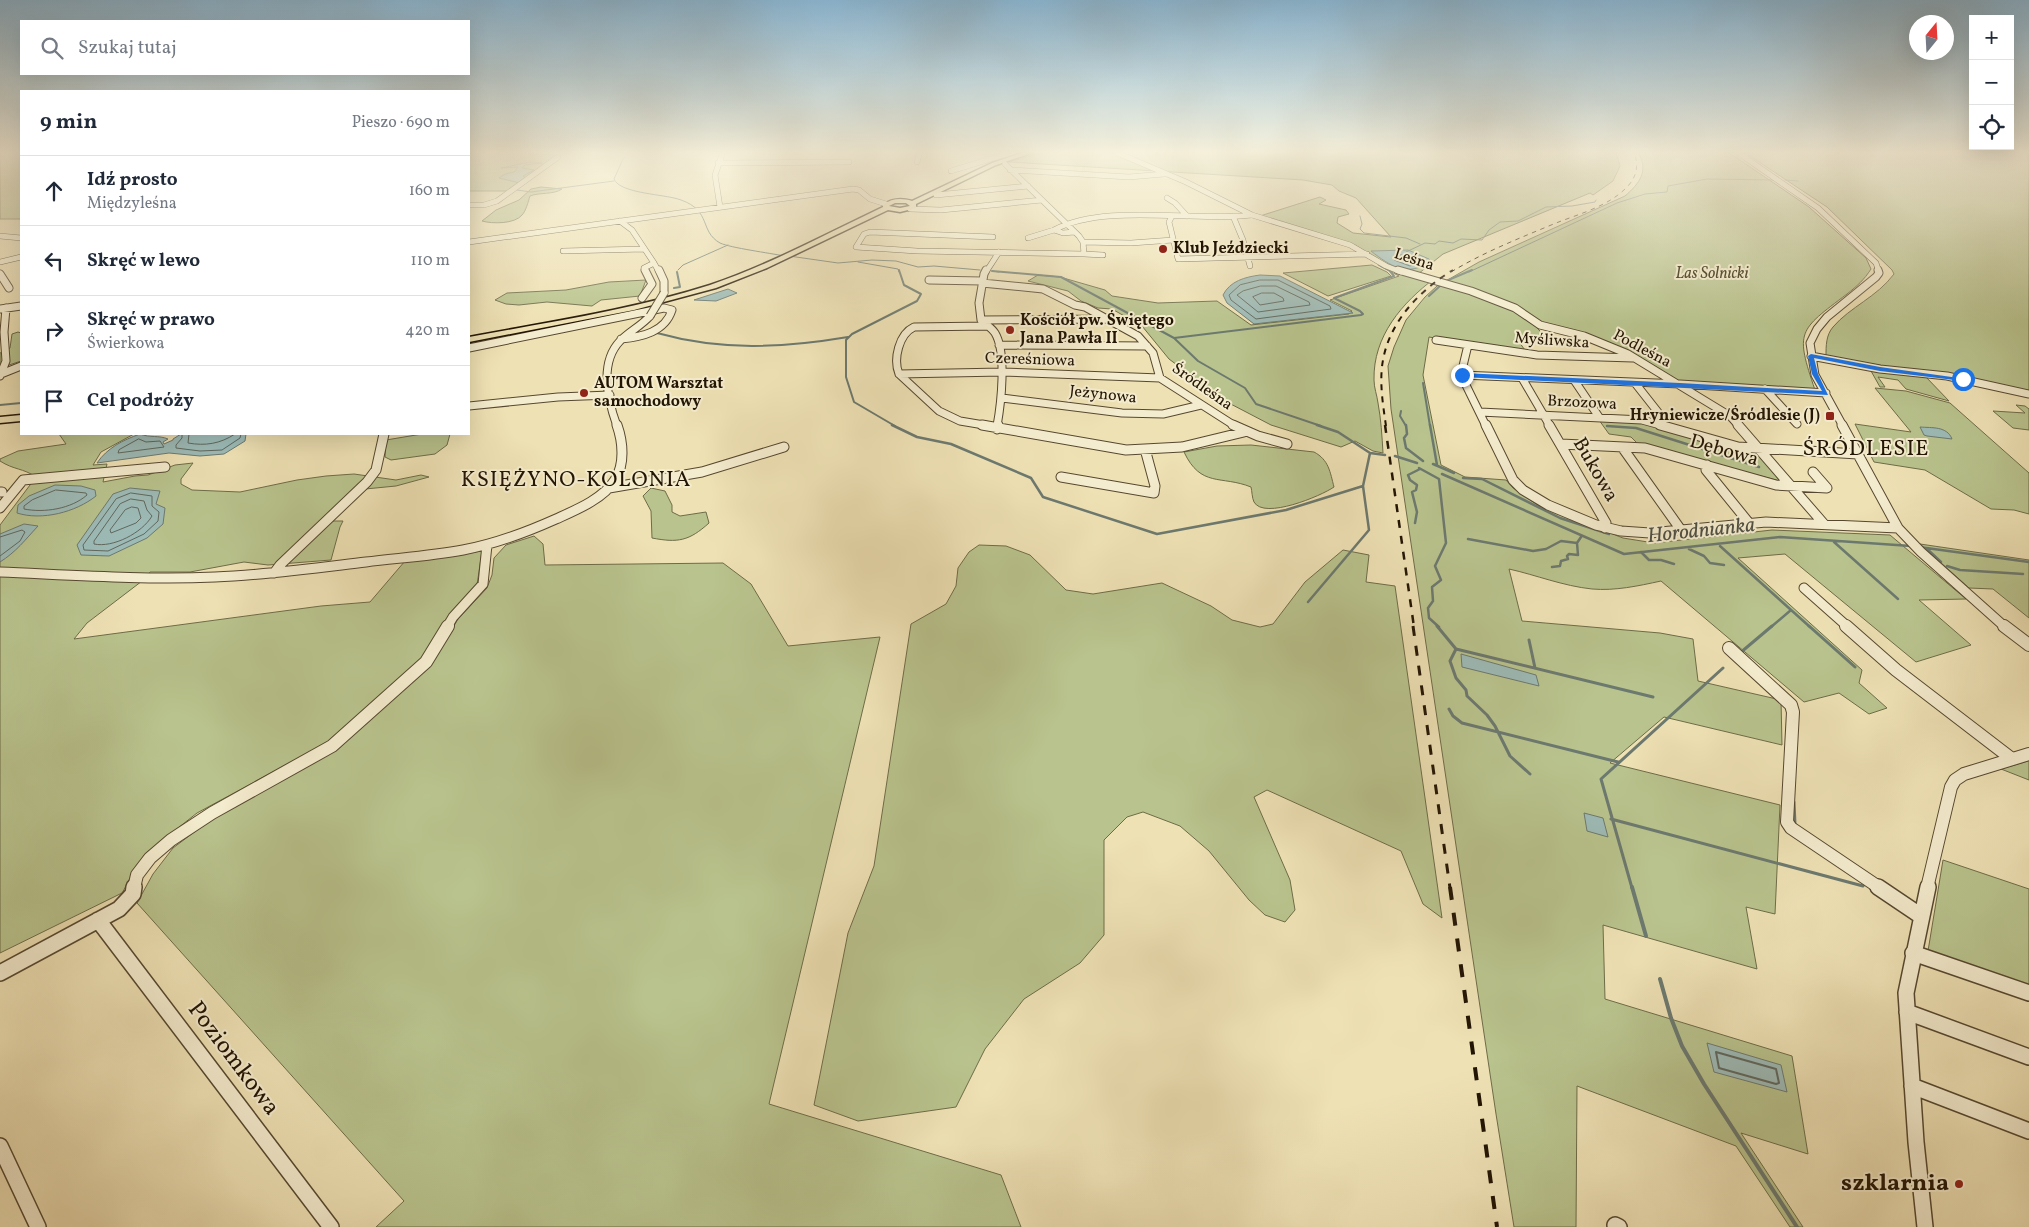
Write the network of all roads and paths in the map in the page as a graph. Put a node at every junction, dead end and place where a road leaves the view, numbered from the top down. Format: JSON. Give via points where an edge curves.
{"nodes":[{"id":1,"x":710,"y":209,"type":"edge"},
{"id":2,"x":880,"y":209,"type":"edge"},
{"id":3,"x":899,"y":209,"type":"edge"},
{"id":4,"x":920,"y":209,"type":"edge"},
{"id":5,"x":963,"y":209,"type":"edge"},
{"id":6,"x":1052,"y":209,"type":"edge"},
{"id":7,"x":1181,"y":209,"type":"edge"},
{"id":8,"x":1240,"y":209,"type":"edge"},
{"id":9,"x":1819,"y":209,"type":"edge"},
{"id":10,"x":896,"y":210,"type":"joint"},
{"id":11,"x":1252,"y":215,"type":"junction"},
{"id":12,"x":1172,"y":216,"type":"junction"},
{"id":13,"x":1187,"y":216,"type":"junction"},
{"id":14,"x":1233,"y":216,"type":"junction"},
{"id":15,"x":620,"y":221,"type":"junction"},
{"id":16,"x":1066,"y":223,"type":"junction"},
{"id":17,"x":1054,"y":230,"type":"junction"},
{"id":18,"x":1074,"y":232,"type":"junction"},
{"id":19,"x":0,"y":236,"type":"edge"},
{"id":20,"x":993,"y":236,"type":"dead end"},
{"id":21,"x":20,"y":238,"type":"edge"},
{"id":22,"x":1028,"y":238,"type":"dead end"},
{"id":23,"x":1173,"y":240,"type":"junction"},
{"id":24,"x":0,"y":242,"type":"edge"},
{"id":25,"x":470,"y":242,"type":"edge"},
{"id":26,"x":1083,"y":242,"type":"junction"},
{"id":27,"x":644,"y":249,"type":"junction"},
{"id":28,"x":563,"y":251,"type":"dead end"},
{"id":29,"x":999,"y":252,"type":"junction"},
{"id":30,"x":798,"y":253,"type":"junction"},
{"id":31,"x":1084,"y":254,"type":"junction"},
{"id":32,"x":1367,"y":254,"type":"junction"},
{"id":33,"x":1103,"y":255,"type":"dead end"},
{"id":34,"x":1248,"y":256,"type":"junction"},
{"id":35,"x":20,"y":257,"type":"edge"},
{"id":36,"x":0,"y":262,"type":"edge"},
{"id":37,"x":654,"y":263,"type":"junction"},
{"id":38,"x":1250,"y":266,"type":"dead end"},
{"id":39,"x":1,"y":277,"type":"edge"},
{"id":40,"x":929,"y":280,"type":"dead end"},
{"id":41,"x":982,"y":282,"type":"junction"},
{"id":42,"x":9,"y":288,"type":"dead end"},
{"id":43,"x":642,"y":298,"type":"dead end"},
{"id":44,"x":20,"y":306,"type":"edge"},
{"id":45,"x":3,"y":308,"type":"edge"},
{"id":46,"x":1107,"y":319,"type":"junction"},
{"id":47,"x":981,"y":320,"type":"junction"},
{"id":48,"x":1540,"y":325,"type":"joint"},
{"id":49,"x":987,"y":326,"type":"junction"},
{"id":50,"x":2,"y":330,"type":"edge"},
{"id":51,"x":621,"y":339,"type":"junction"},
{"id":52,"x":1436,"y":340,"type":"dead end"},
{"id":53,"x":470,"y":342,"type":"edge"},
{"id":54,"x":1000,"y":345,"type":"junction"},
{"id":55,"x":1468,"y":345,"type":"junction"},
{"id":56,"x":1147,"y":346,"type":"junction"},
{"id":57,"x":470,"y":348,"type":"edge"},
{"id":58,"x":1811,"y":356,"type":"junction"},
{"id":59,"x":1634,"y":358,"type":"junction"},
{"id":60,"x":20,"y":366,"type":"edge"},
{"id":61,"x":1002,"y":372,"type":"junction"},
{"id":62,"x":899,"y":374,"type":"junction"},
{"id":63,"x":0,"y":375,"type":"edge"},
{"id":64,"x":1462,"y":375,"type":"junction"},
{"id":65,"x":1160,"y":378,"type":"junction"},
{"id":66,"x":1522,"y":378,"type":"junction"},
{"id":67,"x":1574,"y":380,"type":"junction"},
{"id":68,"x":1635,"y":383,"type":"junction"},
{"id":69,"x":1680,"y":384,"type":"junction"},
{"id":70,"x":1765,"y":389,"type":"junction"},
{"id":71,"x":1826,"y":394,"type":"junction"},
{"id":72,"x":2029,"y":394,"type":"edge"},
{"id":73,"x":610,"y":395,"type":"junction"},
{"id":74,"x":1002,"y":398,"type":"junction"},
{"id":75,"x":1201,"y":405,"type":"junction"},
{"id":76,"x":470,"y":406,"type":"edge"},
{"id":77,"x":1480,"y":412,"type":"junction"},
{"id":78,"x":20,"y":414,"type":"edge"},
{"id":79,"x":1543,"y":415,"type":"junction"},
{"id":80,"x":0,"y":416,"type":"edge"},
{"id":81,"x":20,"y":418,"type":"edge"},
{"id":82,"x":1599,"y":418,"type":"junction"},
{"id":83,"x":0,"y":420,"type":"edge"},
{"id":84,"x":1659,"y":423,"type":"junction"},
{"id":85,"x":1798,"y":424,"type":"dead end"},
{"id":86,"x":997,"y":429,"type":"junction"},
{"id":87,"x":1244,"y":432,"type":"junction"},
{"id":88,"x":384,"y":435,"type":"edge"},
{"id":89,"x":1287,"y":444,"type":"dead end"},
{"id":90,"x":1561,"y":444,"type":"junction"},
{"id":91,"x":784,"y":447,"type":"dead end"},
{"id":92,"x":1622,"y":447,"type":"junction"},
{"id":93,"x":1146,"y":449,"type":"junction"},
{"id":94,"x":1759,"y":449,"type":"junction"},
{"id":95,"x":1858,"y":454,"type":"junction"},
{"id":96,"x":1707,"y":465,"type":"junction"},
{"id":97,"x":165,"y":467,"type":"dead end"},
{"id":98,"x":1813,"y":472,"type":"dead end"},
{"id":99,"x":1061,"y":477,"type":"dead end"},
{"id":100,"x":1792,"y":487,"type":"junction"},
{"id":101,"x":609,"y":488,"type":"junction"},
{"id":102,"x":0,"y":508,"type":"edge"},
{"id":103,"x":1749,"y":523,"type":"junction"},
{"id":104,"x":1824,"y":524,"type":"junction"},
{"id":105,"x":1605,"y":528,"type":"junction"},
{"id":106,"x":1898,"y":528,"type":"junction"},
{"id":107,"x":1681,"y":530,"type":"junction"},
{"id":108,"x":488,"y":545,"type":"junction"},
{"id":109,"x":0,"y":572,"type":"edge"},
{"id":110,"x":274,"y":573,"type":"junction"},
{"id":111,"x":1804,"y":588,"type":"dead end"},
{"id":112,"x":2029,"y":645,"type":"edge"},
{"id":113,"x":1729,"y":648,"type":"dead end"},
{"id":114,"x":2029,"y":754,"type":"edge"},
{"id":115,"x":2012,"y":759,"type":"junction"},
{"id":116,"x":1921,"y":916,"type":"junction"},
{"id":117,"x":98,"y":920,"type":"junction"},
{"id":118,"x":1913,"y":953,"type":"junction"},
{"id":119,"x":0,"y":972,"type":"edge"},
{"id":120,"x":2029,"y":993,"type":"edge"},
{"id":121,"x":1907,"y":1012,"type":"junction"},
{"id":122,"x":2029,"y":1057,"type":"edge"},
{"id":123,"x":1912,"y":1086,"type":"junction"},
{"id":124,"x":2029,"y":1131,"type":"edge"},
{"id":125,"x":0,"y":1146,"type":"edge"},
{"id":126,"x":38,"y":1227,"type":"edge"},
{"id":127,"x":331,"y":1227,"type":"edge"},
{"id":128,"x":1925,"y":1227,"type":"edge"}],
"edges":[{"from":1,"to":15,"type":"street"},
{"from":2,"to":30,"type":"main road"},
{"from":3,"to":10,"type":"main road"},
{"from":4,"to":5,"type":"street"},
{"from":6,"to":16,"type":"street"},
{"from":7,"to":13,"type":"street"},
{"from":8,"to":11,"type":"street","name":"Leśna"},
{"from":9,"to":58,"type":"street","via":[[1866,252],[1879,273],[1822,321],[1810,343]]},
{"from":10,"to":30,"type":"main road"},
{"from":11,"to":14,"type":"street"},
{"from":11,"to":32,"type":"street","name":"Leśna","via":[[1350,245]]},
{"from":12,"to":13,"type":"street"},
{"from":12,"to":16,"type":"street","via":[[1097,218]]},
{"from":12,"to":23,"type":"street","via":[[1168,222]]},
{"from":13,"to":14,"type":"street"},
{"from":14,"to":34,"type":"street"},
{"from":15,"to":25,"type":"street"},
{"from":15,"to":27,"type":"street","via":[[632,230]]},
{"from":16,"to":17,"type":"street"},
{"from":16,"to":18,"type":"street"},
{"from":17,"to":18,"type":"street"},
{"from":17,"to":22,"type":"street"},
{"from":18,"to":26,"type":"street"},
{"from":19,"to":21,"type":"street"},
{"from":20,"to":29,"type":"street","via":[[866,232],[856,247]]},
{"from":21,"to":24,"type":"street"},
{"from":23,"to":26,"type":"street"},
{"from":23,"to":34,"type":"street","via":[[1178,259]]},
{"from":26,"to":31,"type":"street"},
{"from":27,"to":28,"type":"street"},
{"from":27,"to":37,"type":"street"},
{"from":29,"to":31,"type":"street"},
{"from":29,"to":41,"type":"street"},
{"from":30,"to":53,"type":"main road","via":[[735,282],[670,302]]},
{"from":31,"to":33,"type":"street"},
{"from":32,"to":34,"type":"street"},
{"from":32,"to":48,"type":"street","name":"Leśna","via":[[1386,266],[1471,291],[1515,308]]},
{"from":34,"to":38,"type":"street"},
{"from":35,"to":36,"type":"street"},
{"from":37,"to":43,"type":"street","via":[[644,268],[652,284]]},
{"from":37,"to":51,"type":"street","bridge":true,"via":[[665,281],[664,293],[645,322]]},
{"from":39,"to":42,"type":"street"},
{"from":40,"to":41,"type":"street","name":"Śródleśna"},
{"from":41,"to":46,"type":"street","name":"Śródleśna","via":[[1043,289]]},
{"from":41,"to":47,"type":"street","via":[[978,303]]},
{"from":44,"to":45,"type":"street"},
{"from":45,"to":50,"type":"street"},
{"from":46,"to":47,"type":"street"},
{"from":46,"to":56,"type":"street","name":"Śródleśna","via":[[1138,336]]},
{"from":47,"to":49,"type":"street"},
{"from":48,"to":59,"type":"street","name":"Podleśna","via":[[1584,336]]},
{"from":49,"to":54,"type":"street","via":[[995,333]]},
{"from":49,"to":62,"type":"street","via":[[914,327],[907,330],[900,340]]},
{"from":50,"to":63,"type":"street","via":[[6,361]]},
{"from":51,"to":57,"type":"street","via":[[654,332],[669,318],[672,310],[664,308]]},
{"from":51,"to":73,"type":"street","via":[[609,360]]},
{"from":52,"to":55,"type":"street","name":"Myśliwska"},
{"from":54,"to":56,"type":"street"},
{"from":54,"to":61,"type":"street"},
{"from":55,"to":59,"type":"street","name":"Myśliwska","via":[[1538,355]]},
{"from":55,"to":64,"type":"street"},
{"from":56,"to":65,"type":"street","name":"Śródleśna","via":[[1157,360]]},
{"from":58,"to":71,"type":"street","via":[[1815,374]]},
{"from":58,"to":72,"type":"street","via":[[1955,378]]},
{"from":59,"to":69,"type":"street","name":"Podleśna"},
{"from":60,"to":63,"type":"street"},
{"from":61,"to":62,"type":"street","name":"Czereśniowa"},
{"from":61,"to":65,"type":"street","name":"Czereśniowa"},
{"from":61,"to":74,"type":"street"},
{"from":62,"to":86,"type":"street","via":[[923,398],[948,416]]},
{"from":64,"to":66,"type":"street"},
{"from":64,"to":77,"type":"street"},
{"from":65,"to":75,"type":"street","name":"Śródleśna"},
{"from":66,"to":67,"type":"street"},
{"from":66,"to":79,"type":"street","name":"Bukowa"},
{"from":67,"to":68,"type":"street"},
{"from":67,"to":82,"type":"street"},
{"from":68,"to":69,"type":"street"},
{"from":68,"to":84,"type":"street","via":[[1661,416]]},
{"from":69,"to":70,"type":"street"},
{"from":69,"to":94,"type":"street","name":"Podleśna","via":[[1730,416]]},
{"from":70,"to":71,"type":"street"},
{"from":70,"to":85,"type":"street"},
{"from":71,"to":95,"type":"street"},
{"from":73,"to":76,"type":"street"},
{"from":73,"to":101,"type":"street","via":[[621,439],[622,458],[616,480]]},
{"from":74,"to":75,"type":"street","name":"Jeżynowa","via":[[1130,413],[1163,414]]},
{"from":74,"to":86,"type":"street"},
{"from":75,"to":87,"type":"street","name":"Śródleśna"},
{"from":77,"to":79,"type":"street","name":"Brzozowa"},
{"from":77,"to":105,"type":"street","via":[[1511,477],[1523,490],[1555,508]]},
{"from":78,"to":80,"type":"main road"},
{"from":79,"to":82,"type":"street","name":"Brzozowa"},
{"from":79,"to":90,"type":"street","name":"Bukowa"},
{"from":81,"to":83,"type":"main road"},
{"from":82,"to":84,"type":"street","name":"Brzozowa"},
{"from":84,"to":94,"type":"street","name":"Brzozowa","via":[[1732,446]]},
{"from":86,"to":93,"type":"street","via":[[1119,449]]},
{"from":87,"to":89,"type":"street","name":"Śródleśna"},
{"from":87,"to":93,"type":"street","via":[[1182,447]]},
{"from":88,"to":110,"type":"street","via":[[376,470],[368,482]]},
{"from":90,"to":92,"type":"street","name":"Dębowa"},
{"from":90,"to":105,"type":"street","name":"Bukowa","via":[[1606,523]]},
{"from":91,"to":101,"type":"street","via":[[702,472]]},
{"from":92,"to":96,"type":"street","name":"Dębowa","via":[[1658,451]]},
{"from":92,"to":107,"type":"street"},
{"from":93,"to":99,"type":"street","via":[[1154,493]]},
{"from":94,"to":95,"type":"street","name":"Brzozowa"},
{"from":94,"to":100,"type":"street","name":"Podleśna"},
{"from":95,"to":106,"type":"street"},
{"from":96,"to":100,"type":"street","name":"Dębowa"},
{"from":96,"to":103,"type":"street","via":[[1706,470]]},
{"from":97,"to":102,"type":"street","via":[[23,480]]},
{"from":98,"to":100,"type":"street","name":"Dębowa","via":[[1827,488]]},
{"from":100,"to":104,"type":"street","name":"Podleśna"},
{"from":101,"to":108,"type":"street","via":[[579,508]]},
{"from":103,"to":104,"type":"street"},
{"from":103,"to":107,"type":"street"},
{"from":104,"to":106,"type":"street"},
{"from":105,"to":107,"type":"street","via":[[1636,533]]},
{"from":106,"to":112,"type":"street","via":[[1921,552]]},
{"from":108,"to":110,"type":"street"},
{"from":108,"to":117,"type":"street","via":[[483,584],[453,618],[426,662],[332,746],[212,813],[171,840],[150,858],[137,875],[128,901]]},
{"from":109,"to":110,"type":"street","via":[[138,578]]},
{"from":111,"to":115,"type":"street","via":[[1896,670]]},
{"from":113,"to":116,"type":"street","via":[[1791,705],[1787,822],[1791,828]]},
{"from":114,"to":115,"type":"street"},
{"from":115,"to":116,"type":"street","via":[[1964,774],[1951,787]]},
{"from":116,"to":118,"type":"street"},
{"from":117,"to":119,"type":"street"},
{"from":117,"to":127,"type":"street","name":"Poziomkowa"},
{"from":118,"to":120,"type":"street"},
{"from":118,"to":121,"type":"street","via":[[1906,993]]},
{"from":121,"to":122,"type":"street"},
{"from":121,"to":123,"type":"street"},
{"from":123,"to":124,"type":"street"},
{"from":123,"to":128,"type":"street"},
{"from":125,"to":126,"type":"street"}]}
